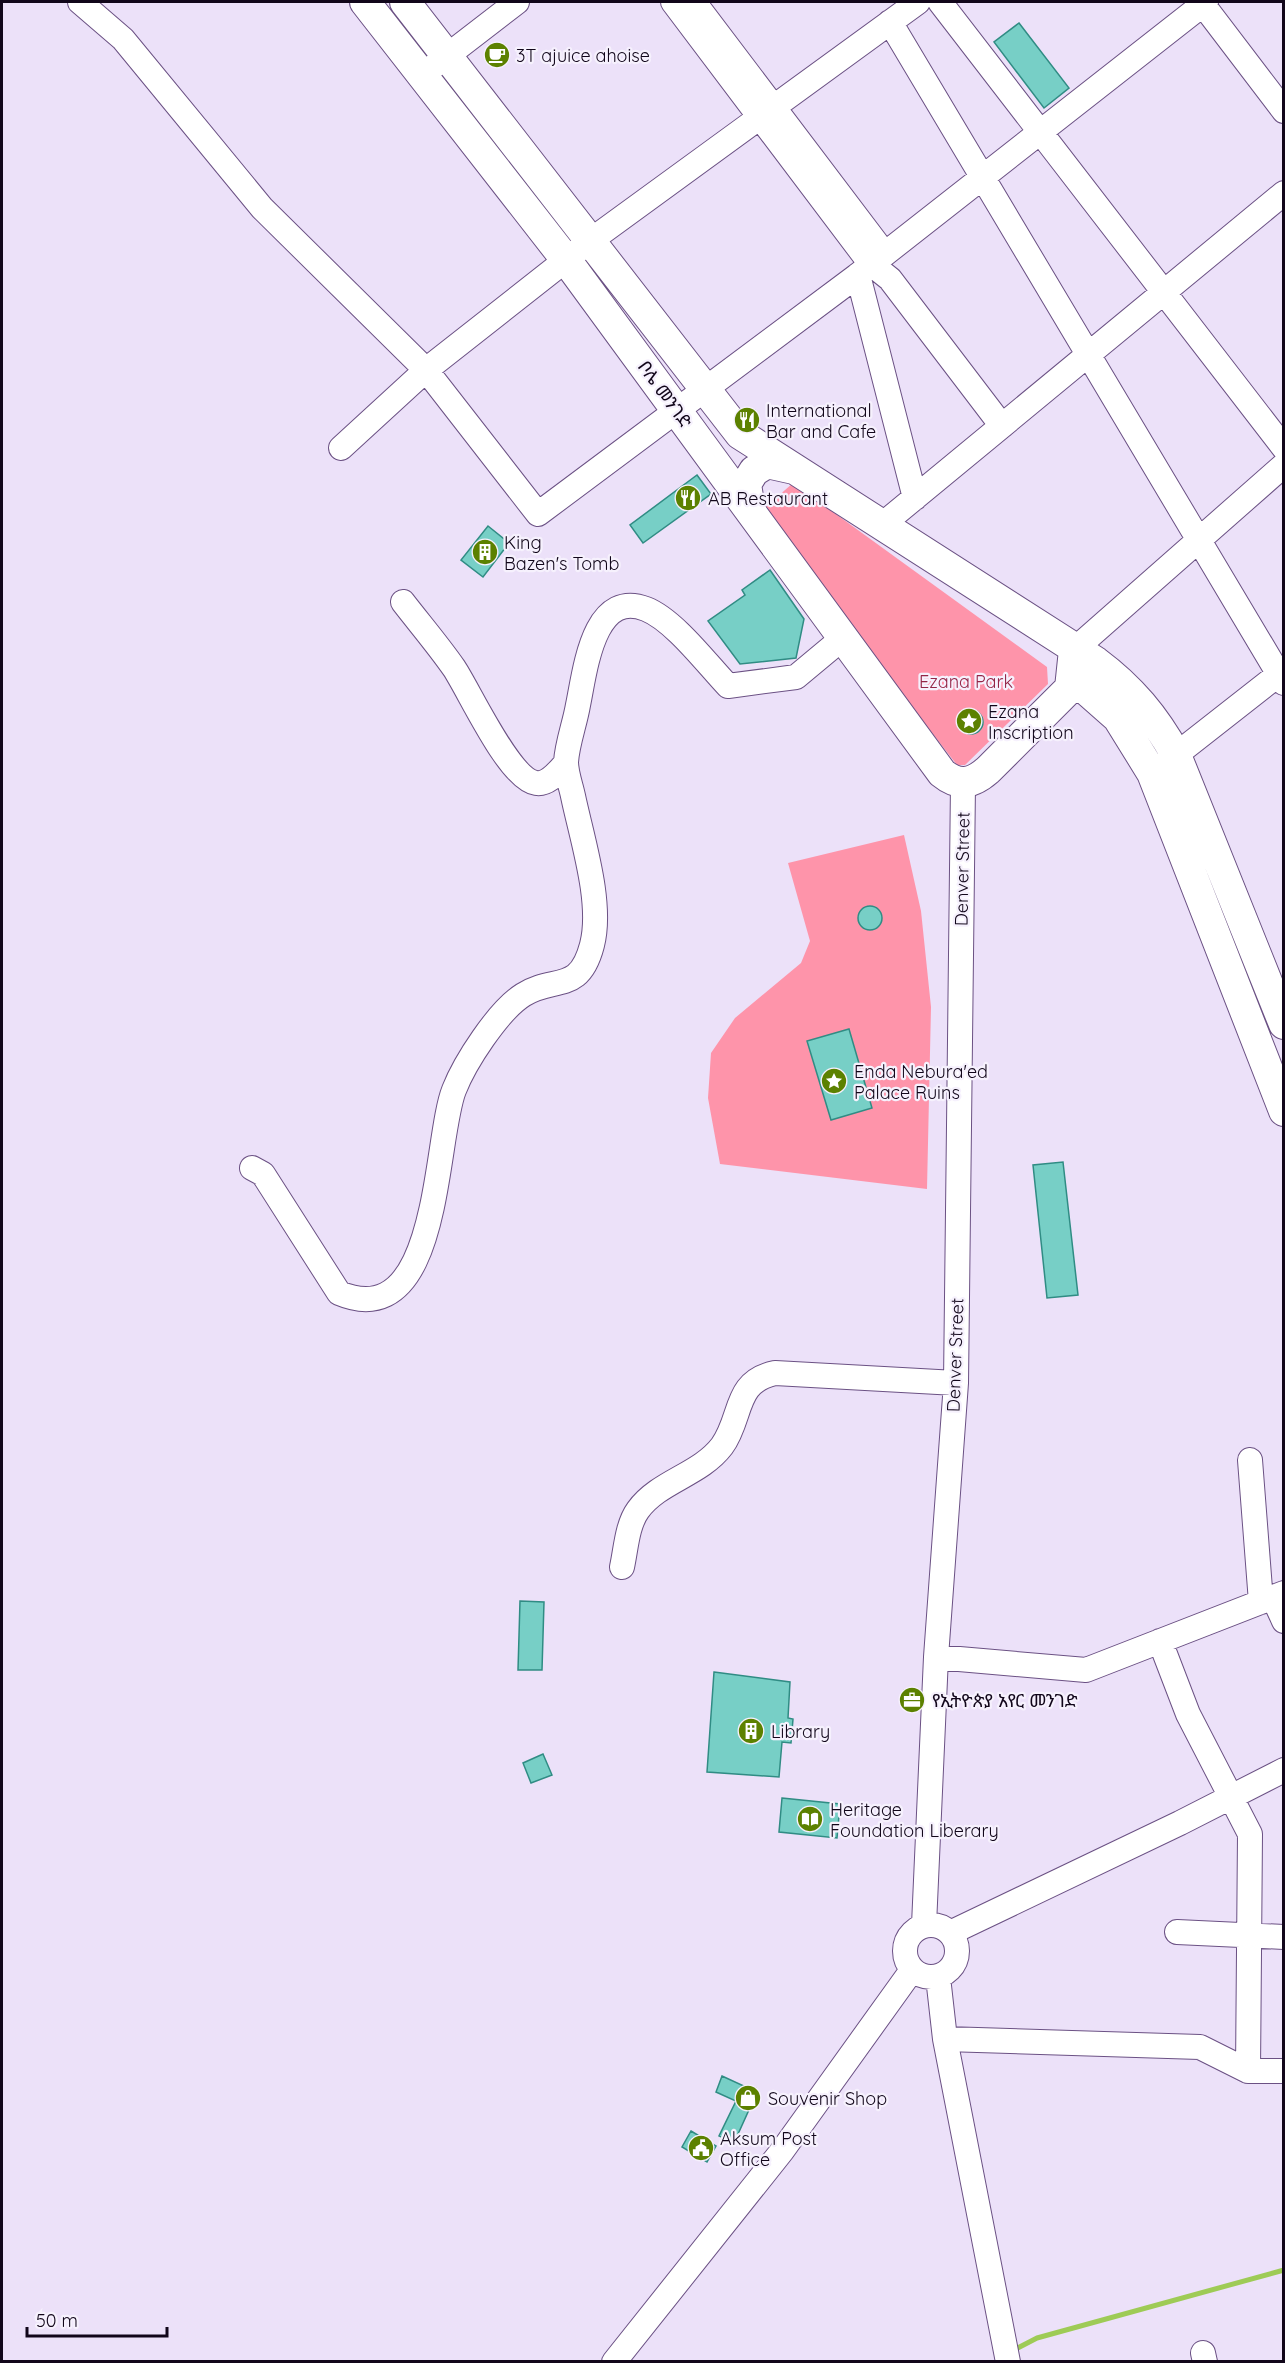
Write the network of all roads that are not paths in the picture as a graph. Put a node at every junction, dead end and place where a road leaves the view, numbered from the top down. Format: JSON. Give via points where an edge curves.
{"nodes":[{"id":1,"x":80,"y":2,"type":"edge"},
{"id":2,"x":365,"y":2,"type":"edge"},
{"id":3,"x":405,"y":2,"type":"edge"},
{"id":4,"x":517,"y":2,"type":"edge"},
{"id":5,"x":673,"y":2,"type":"edge"},
{"id":6,"x":694,"y":2,"type":"edge"},
{"id":7,"x":918,"y":2,"type":"edge"},
{"id":8,"x":940,"y":2,"type":"edge"},
{"id":9,"x":1203,"y":2,"type":"edge"},
{"id":10,"x":891,"y":22,"type":"junction"},
{"id":11,"x":446,"y":57,"type":"junction"},
{"id":12,"x":421,"y":76,"type":"junction"},
{"id":13,"x":1284,"y":111,"type":"edge"},
{"id":14,"x":768,"y":112,"type":"junction"},
{"id":15,"x":1041,"y":132,"type":"junction"},
{"id":16,"x":983,"y":178,"type":"junction"},
{"id":17,"x":1284,"y":193,"type":"edge"},
{"id":18,"x":590,"y":241,"type":"junction"},
{"id":19,"x":567,"y":261,"type":"junction"},
{"id":20,"x":871,"y":263,"type":"junction"},
{"id":21,"x":1164,"y":292,"type":"junction"},
{"id":22,"x":1089,"y":355,"type":"junction"},
{"id":23,"x":426,"y":370,"type":"junction"},
{"id":24,"x":706,"y":390,"type":"junction"},
{"id":25,"x":677,"y":411,"type":"junction"},
{"id":26,"x":1002,"y":426,"type":"junction"},
{"id":27,"x":341,"y":448,"type":"dead end"},
{"id":28,"x":1284,"y":448,"type":"edge"},
{"id":29,"x":1284,"y":465,"type":"edge"},
{"id":30,"x":797,"y":470,"type":"junction"},
{"id":31,"x":915,"y":498,"type":"junction"},
{"id":32,"x":750,"y":510,"type":"junction"},
{"id":33,"x":883,"y":524,"type":"junction"},
{"id":34,"x":1199,"y":541,"type":"junction"},
{"id":35,"x":403,"y":602,"type":"dead end"},
{"id":36,"x":844,"y":637,"type":"junction"},
{"id":37,"x":1074,"y":650,"type":"junction"},
{"id":38,"x":1282,"y":676,"type":"edge"},
{"id":39,"x":1070,"y":688,"type":"junction"},
{"id":40,"x":1176,"y":755,"type":"junction"},
{"id":41,"x":566,"y":763,"type":"junction"},
{"id":42,"x":1152,"y":773,"type":"junction"},
{"id":43,"x":963,"y":783,"type":"junction"},
{"id":44,"x":1283,"y":1023,"type":"edge"},
{"id":45,"x":1256,"y":1035,"type":"junction"},
{"id":46,"x":1284,"y":1111,"type":"edge"},
{"id":47,"x":252,"y":1168,"type":"dead end"},
{"id":48,"x":956,"y":1383,"type":"junction"},
{"id":49,"x":1250,"y":1460,"type":"dead end"},
{"id":50,"x":622,"y":1567,"type":"dead end"},
{"id":51,"x":1273,"y":1597,"type":"edge"},
{"id":52,"x":1284,"y":1621,"type":"edge"},
{"id":53,"x":1160,"y":1641,"type":"junction"},
{"id":54,"x":936,"y":1657,"type":"junction"},
{"id":55,"x":1284,"y":1770,"type":"edge"},
{"id":56,"x":1230,"y":1796,"type":"junction"},
{"id":57,"x":924,"y":1925,"type":"junction"},
{"id":58,"x":950,"y":1932,"type":"junction"},
{"id":59,"x":1177,"y":1932,"type":"dead end"},
{"id":60,"x":1250,"y":1935,"type":"junction"},
{"id":61,"x":1284,"y":1937,"type":"edge"},
{"id":62,"x":912,"y":1970,"type":"junction"},
{"id":63,"x":938,"y":1977,"type":"junction"},
{"id":64,"x":945,"y":2039,"type":"junction"},
{"id":65,"x":1248,"y":2071,"type":"junction"},
{"id":66,"x":1284,"y":2071,"type":"edge"},
{"id":67,"x":1006,"y":2352,"type":"edge"},
{"id":68,"x":614,"y":2361,"type":"edge"}],
"edges":[{"from":1,"to":23,"type":"street","via":[[123,39],[262,208]]},
{"from":2,"to":12,"type":"main road","name":"ቦሌ መንገድ"},
{"from":3,"to":11,"type":"main road","name":"ቦሌ መንገድ"},
{"from":4,"to":11,"type":"street"},
{"from":5,"to":14,"type":"street"},
{"from":6,"to":14,"type":"street"},
{"from":7,"to":10,"type":"street"},
{"from":8,"to":15,"type":"street"},
{"from":9,"to":13,"type":"street"},
{"from":9,"to":15,"type":"street"},
{"from":10,"to":14,"type":"street"},
{"from":10,"to":16,"type":"street"},
{"from":11,"to":12,"type":"street"},
{"from":11,"to":18,"type":"main road","name":"ቦሌ መንገድ"},
{"from":12,"to":19,"type":"main road","name":"ቦሌ መንገድ"},
{"from":14,"to":18,"type":"street"},
{"from":14,"to":20,"type":"street"},
{"from":15,"to":16,"type":"street"},
{"from":15,"to":21,"type":"street"},
{"from":16,"to":20,"type":"street"},
{"from":16,"to":22,"type":"street"},
{"from":17,"to":21,"type":"street"},
{"from":18,"to":19,"type":"street"},
{"from":18,"to":24,"type":"main road","name":"ቦሌ መንገድ"},
{"from":19,"to":23,"type":"street"},
{"from":19,"to":25,"type":"main road","name":"ቦሌ መንገድ"},
{"from":20,"to":24,"type":"street"},
{"from":20,"to":26,"type":"street","via":[[890,279]]},
{"from":20,"to":31,"type":"street"},
{"from":21,"to":22,"type":"street"},
{"from":21,"to":28,"type":"street"},
{"from":22,"to":26,"type":"street"},
{"from":22,"to":34,"type":"street"},
{"from":23,"to":25,"type":"street","via":[[538,514]]},
{"from":23,"to":27,"type":"street"},
{"from":24,"to":25,"type":"street"},
{"from":24,"to":30,"type":"main road","name":"ቦሌ መንገድ","via":[[740,434]]},
{"from":25,"to":32,"type":"main road","name":"ቦሌ መንገድ"},
{"from":26,"to":31,"type":"street"},
{"from":29,"to":34,"type":"street"},
{"from":30,"to":32,"type":"main road","via":[[767,463],[754,471],[746,484]]},
{"from":30,"to":33,"type":"main road"},
{"from":31,"to":33,"type":"street"},
{"from":32,"to":36,"type":"main road","name":"ቦሌ መንገድ"},
{"from":33,"to":37,"type":"main road"},
{"from":34,"to":37,"type":"street"},
{"from":34,"to":38,"type":"street"},
{"from":35,"to":41,"type":"street","via":[[454,669],[503,753],[525,779],[542,783]]},
{"from":36,"to":41,"type":"street","via":[[796,677],[728,686],[665,621],[633,605],[618,609],[603,620],[592,640]]},
{"from":36,"to":43,"type":"main road","name":"ቦሌ መንገድ","via":[[942,773],[951,781]]},
{"from":37,"to":39,"type":"main road"},
{"from":37,"to":40,"type":"main road","via":[[1118,678],[1136,696],[1152,714]]},
{"from":38,"to":40,"type":"street"},
{"from":39,"to":42,"type":"main road","via":[[1084,688],[1119,718]]},
{"from":39,"to":43,"type":"main road","via":[[983,775]]},
{"from":40,"to":42,"type":"street"},
{"from":40,"to":44,"type":"main road"},
{"from":41,"to":47,"type":"street","via":[[594,899],[590,954],[576,976],[536,988],[507,1009],[469,1063],[453,1091],[436,1197],[421,1248],[402,1279],[382,1295],[362,1300],[339,1293],[263,1174]]},
{"from":42,"to":45,"type":"main road"},
{"from":43,"to":48,"type":"street","name":"Denver Street"},
{"from":44,"to":45,"type":"street"},
{"from":45,"to":46,"type":"main road"},
{"from":48,"to":50,"type":"street","via":[[775,1373],[754,1379],[716,1454],[650,1497],[638,1510]]},
{"from":48,"to":54,"type":"street","name":"Denver Street"},
{"from":49,"to":51,"type":"street"},
{"from":51,"to":52,"type":"street"},
{"from":51,"to":53,"type":"street"},
{"from":53,"to":54,"type":"street","via":[[1086,1670]]},
{"from":53,"to":56,"type":"street","via":[[1188,1714]]},
{"from":54,"to":57,"type":"street","name":"Denver Street"},
{"from":55,"to":56,"type":"street"},
{"from":56,"to":58,"type":"street"},
{"from":56,"to":60,"type":"street","via":[[1250,1834]]},
{"from":57,"to":58,"type":"street"},
{"from":57,"to":62,"type":"street","via":[[905,1944]]},
{"from":58,"to":63,"type":"street","via":[[955,1940],[956,1958],[953,1966]]},
{"from":59,"to":60,"type":"street"},
{"from":60,"to":61,"type":"street"},
{"from":60,"to":65,"type":"street"},
{"from":62,"to":63,"type":"street"},
{"from":62,"to":68,"type":"street","via":[[782,2151]]},
{"from":63,"to":64,"type":"street"},
{"from":64,"to":65,"type":"street","via":[[1200,2047]]},
{"from":64,"to":67,"type":"street"},
{"from":65,"to":66,"type":"street"}]}
